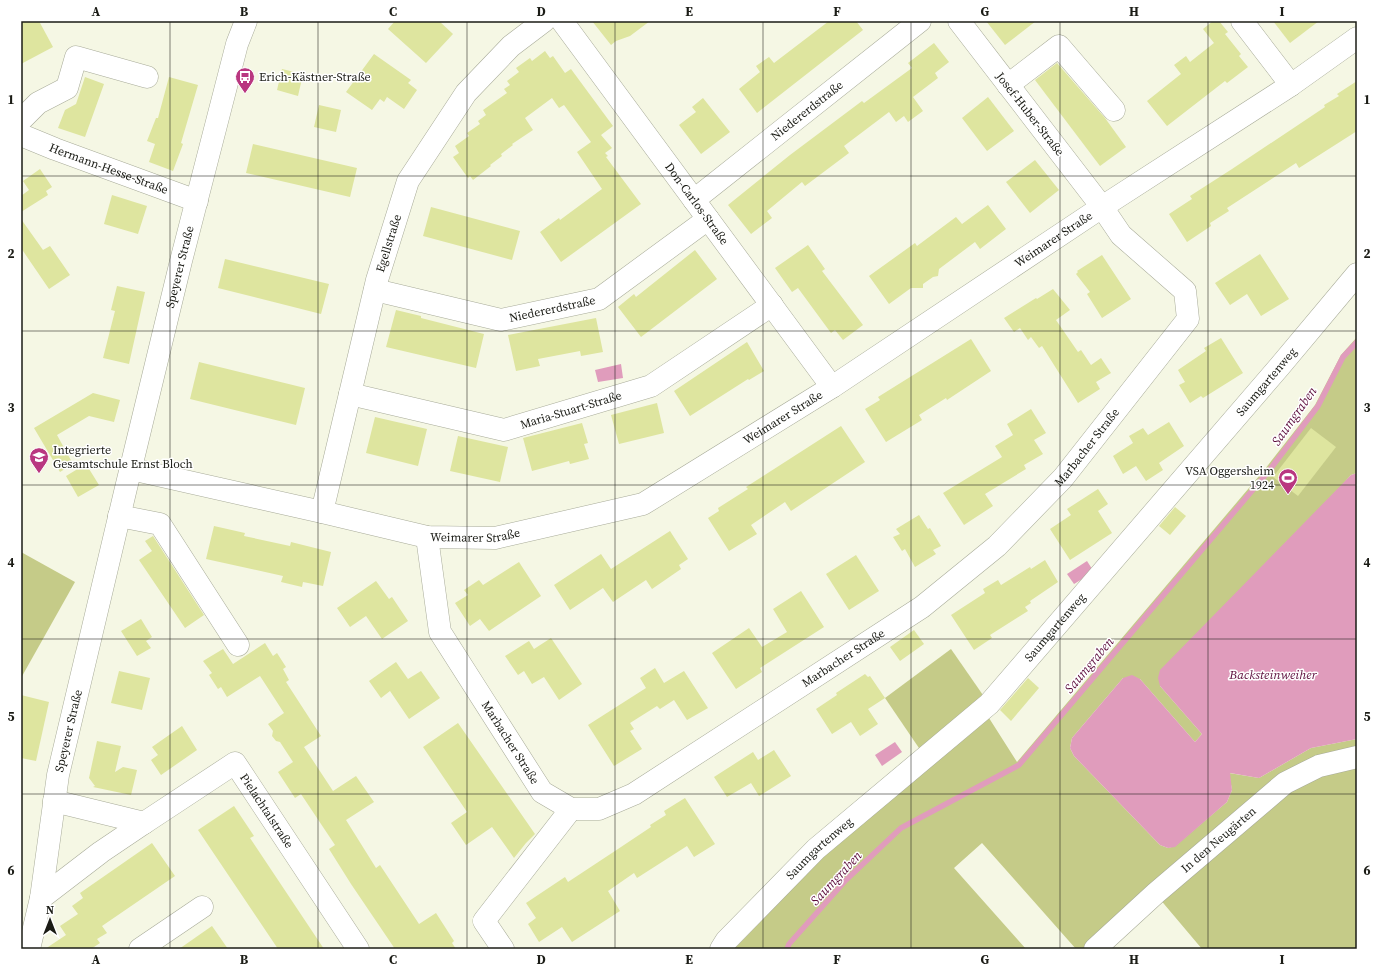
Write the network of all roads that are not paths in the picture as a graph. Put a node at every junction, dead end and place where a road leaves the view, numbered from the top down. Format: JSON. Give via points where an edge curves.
{"nodes":[{"id":1,"x":246,"y":21,"type":"edge"},
{"id":2,"x":544,"y":21,"type":"edge"},
{"id":3,"x":562,"y":21,"type":"edge"},
{"id":4,"x":920,"y":21,"type":"edge"},
{"id":5,"x":959,"y":21,"type":"edge"},
{"id":6,"x":1242,"y":21,"type":"edge"},
{"id":7,"x":1357,"y":38,"type":"edge"},
{"id":8,"x":147,"y":77,"type":"dead end"},
{"id":9,"x":1292,"y":84,"type":"junction"},
{"id":10,"x":1008,"y":85,"type":"junction"},
{"id":11,"x":1114,"y":110,"type":"dead end"},
{"id":12,"x":21,"y":120,"type":"edge"},
{"id":13,"x":21,"y":135,"type":"edge"},
{"id":14,"x":694,"y":200,"type":"junction"},
{"id":15,"x":197,"y":201,"type":"junction"},
{"id":16,"x":1102,"y":207,"type":"junction"},
{"id":17,"x":708,"y":218,"type":"junction"},
{"id":18,"x":1357,"y":274,"type":"edge"},
{"id":19,"x":375,"y":290,"type":"junction"},
{"id":20,"x":772,"y":305,"type":"junction"},
{"id":21,"x":832,"y":387,"type":"junction"},
{"id":22,"x":350,"y":394,"type":"junction"},
{"id":23,"x":130,"y":469,"type":"junction"},
{"id":24,"x":322,"y":512,"type":"junction"},
{"id":25,"x":119,"y":516,"type":"junction"},
{"id":26,"x":426,"y":537,"type":"junction"},
{"id":27,"x":238,"y":645,"type":"dead end"},
{"id":28,"x":1357,"y":757,"type":"edge"},
{"id":29,"x":54,"y":802,"type":"junction"},
{"id":30,"x":571,"y":809,"type":"junction"},
{"id":31,"x":144,"y":823,"type":"junction"},
{"id":32,"x":41,"y":898,"type":"junction"},
{"id":33,"x":202,"y":907,"type":"dead end"},
{"id":34,"x":29,"y":949,"type":"edge"},
{"id":35,"x":140,"y":949,"type":"edge"},
{"id":36,"x":358,"y":949,"type":"edge"},
{"id":37,"x":503,"y":949,"type":"edge"},
{"id":38,"x":721,"y":949,"type":"edge"},
{"id":39,"x":1095,"y":949,"type":"edge"}],
"edges":[{"from":1,"to":15,"type":"street","name":"Speyerer Straße","via":[[237,44]]},
{"from":2,"to":19,"type":"street","name":"Egellstraße","via":[[511,46],[466,93],[408,181]]},
{"from":3,"to":14,"type":"street","name":"Don-Carlos-Straße"},
{"from":4,"to":14,"type":"street","name":"Niedererdstraße"},
{"from":5,"to":10,"type":"street","name":"Josef-Huber-Straße"},
{"from":6,"to":9,"type":"street"},
{"from":7,"to":9,"type":"street","name":"Weimarer Straße"},
{"from":8,"to":12,"type":"street","via":[[76,57],[67,88],[38,103]]},
{"from":9,"to":16,"type":"street","name":"Weimarer Straße"},
{"from":10,"to":11,"type":"street","via":[[1059,46]]},
{"from":10,"to":16,"type":"street","name":"Josef-Huber-Straße"},
{"from":13,"to":15,"type":"street","name":"Hermann-Hesse-Straße","via":[[55,150]]},
{"from":14,"to":17,"type":"street","name":"Don-Carlos-Straße"},
{"from":15,"to":23,"type":"street","name":"Speyerer Straße"},
{"from":16,"to":21,"type":"street","name":"Weimarer Straße"},
{"from":16,"to":30,"type":"street","name":"Marbacher Straße","via":[[1121,235],[1186,291],[1188,319],[1063,478],[996,546],[922,607],[634,794],[599,809]]},
{"from":17,"to":19,"type":"street","name":"Niedererdstraße","via":[[599,299],[501,320]]},
{"from":17,"to":20,"type":"street","name":"Don-Carlos-Straße"},
{"from":18,"to":38,"type":"street","name":"Saumgartenweg","via":[[989,704],[816,849]]},
{"from":19,"to":22,"type":"street","name":"Egellstraße"},
{"from":20,"to":21,"type":"street","name":"Don-Carlos-Straße"},
{"from":20,"to":22,"type":"street","name":"Maria-Stuart-Straße","via":[[651,386],[504,430]]},
{"from":21,"to":26,"type":"street","name":"Weimarer Straße","via":[[643,504],[495,538]]},
{"from":22,"to":24,"type":"street","name":"Egellstraße"},
{"from":23,"to":24,"type":"street","name":"Weimarer Straße"},
{"from":23,"to":25,"type":"street","name":"Speyerer Straße"},
{"from":24,"to":26,"type":"street","name":"Weimarer Straße"},
{"from":25,"to":27,"type":"street","via":[[160,524]]},
{"from":25,"to":29,"type":"street","name":"Speyerer Straße","via":[[58,775]]},
{"from":26,"to":30,"type":"street","name":"Marbacher Straße","via":[[440,632],[542,792]]},
{"from":28,"to":39,"type":"street","name":"In den Neugärten","via":[[1319,766],[1285,784],[1156,893]]},
{"from":29,"to":31,"type":"street"},
{"from":29,"to":32,"type":"street","name":"Speyerer Straße"},
{"from":30,"to":37,"type":"street","via":[[484,921]]},
{"from":31,"to":32,"type":"street","name":"Pielachtalstraße"},
{"from":31,"to":36,"type":"street","name":"Pielachtalstraße","via":[[236,763]]},
{"from":32,"to":34,"type":"street","name":"Speyerer Straße"},
{"from":33,"to":35,"type":"street"}]}
